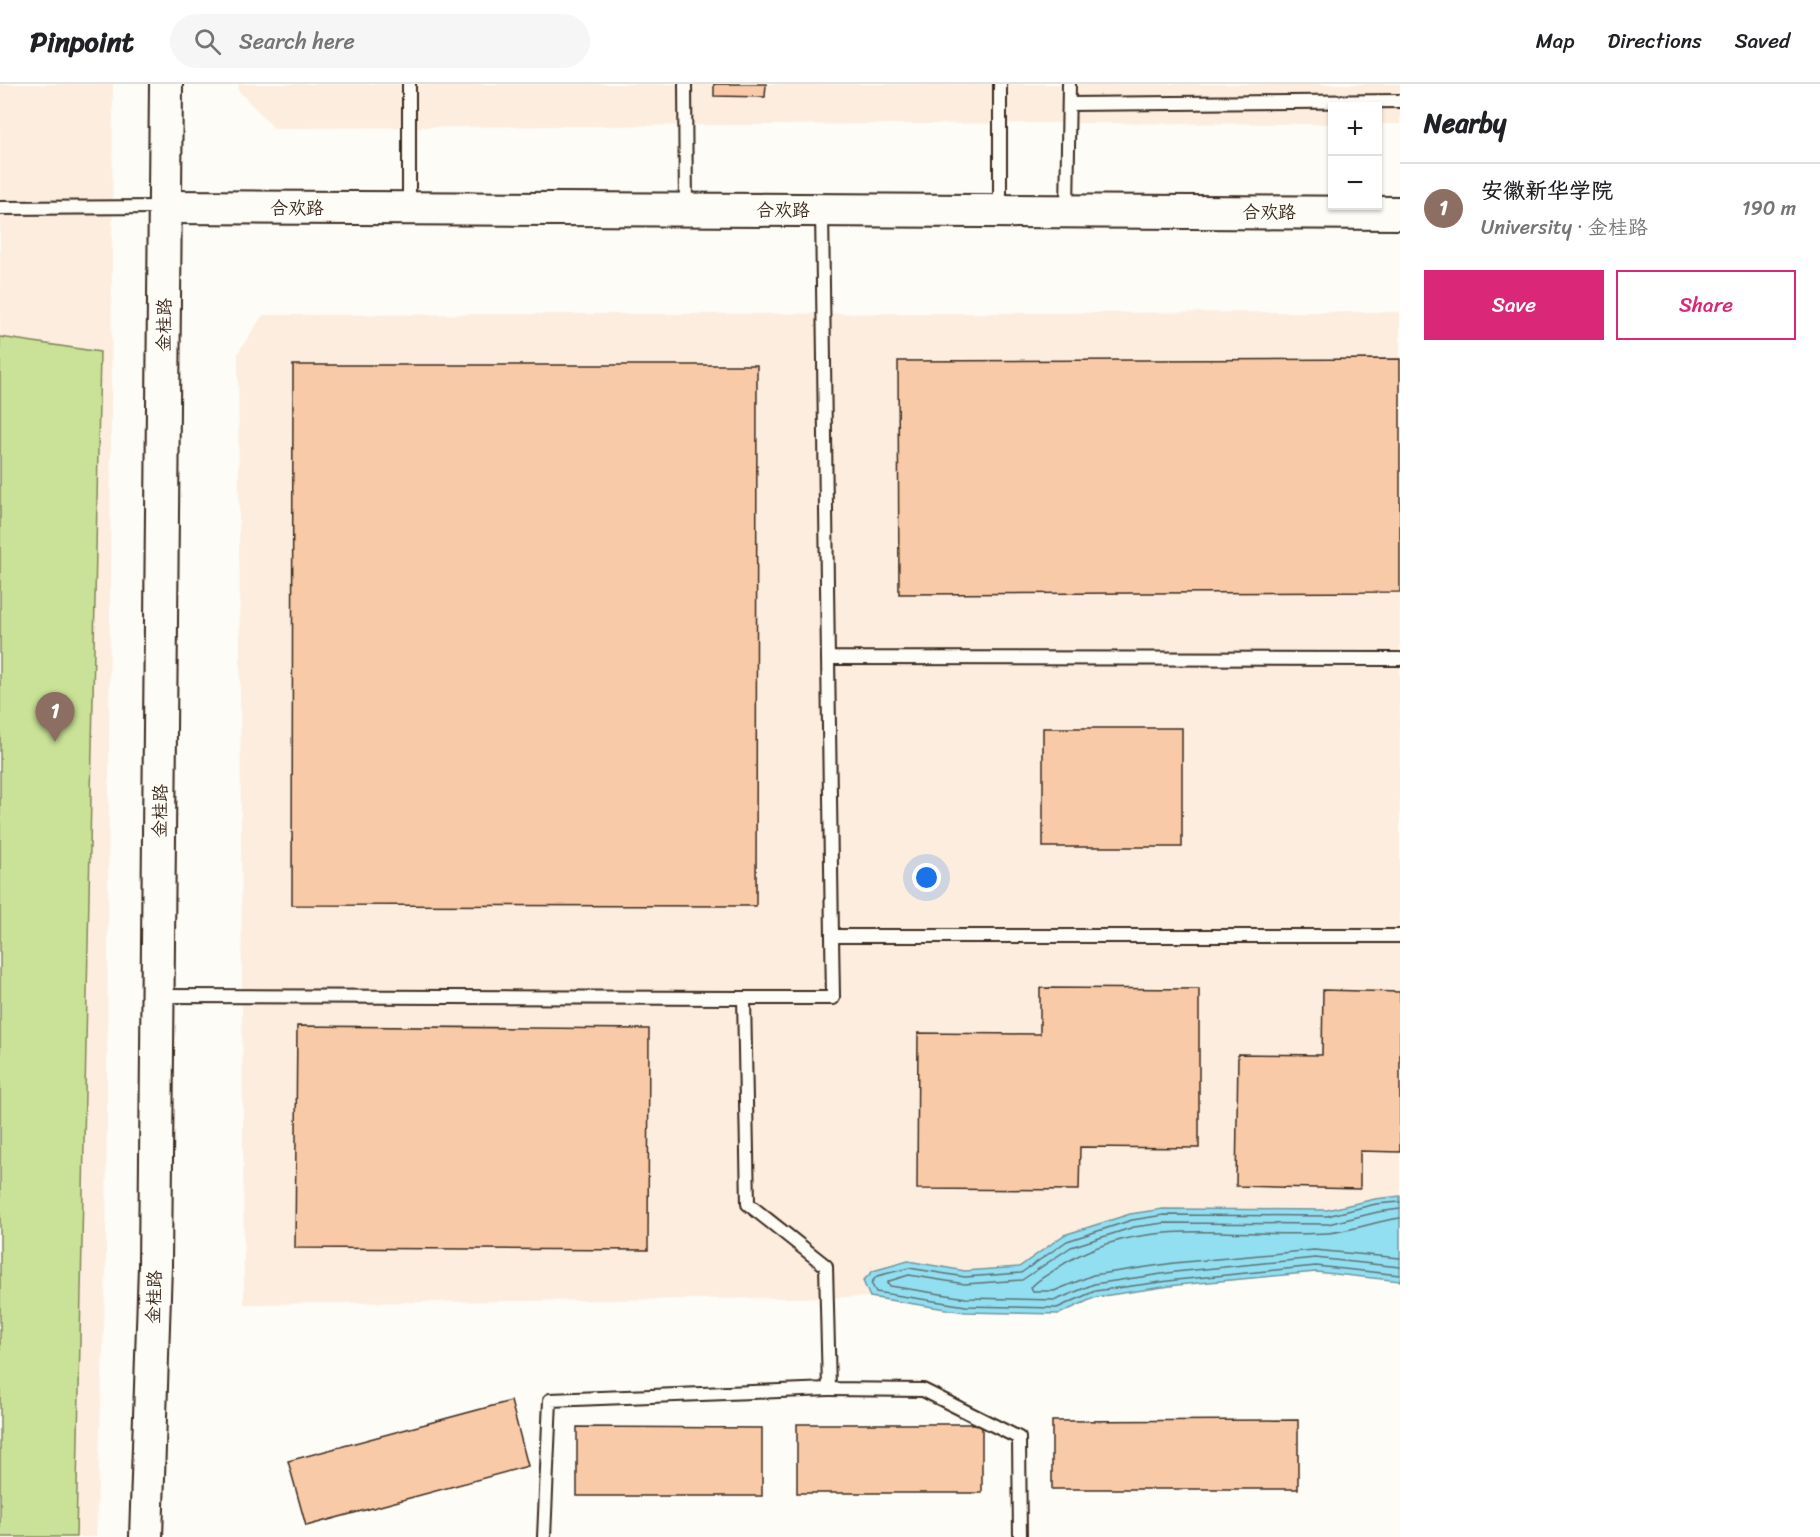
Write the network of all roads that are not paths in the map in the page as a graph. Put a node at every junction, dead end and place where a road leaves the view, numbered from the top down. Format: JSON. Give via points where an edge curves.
{"nodes":[{"id":1,"x":166,"y":84,"type":"edge"},
{"id":2,"x":409,"y":84,"type":"edge"},
{"id":3,"x":685,"y":84,"type":"edge"},
{"id":4,"x":1000,"y":84,"type":"edge"},
{"id":5,"x":1069,"y":84,"type":"edge"},
{"id":6,"x":1400,"y":101,"type":"edge"},
{"id":7,"x":1069,"y":104,"type":"junction"},
{"id":8,"x":165,"y":207,"type":"junction"},
{"id":9,"x":0,"y":208,"type":"edge"},
{"id":10,"x":409,"y":208,"type":"junction"},
{"id":11,"x":686,"y":210,"type":"junction"},
{"id":12,"x":822,"y":210,"type":"junction"},
{"id":13,"x":1000,"y":211,"type":"junction"},
{"id":14,"x":1067,"y":211,"type":"junction"},
{"id":15,"x":1400,"y":213,"type":"edge"},
{"id":16,"x":828,"y":658,"type":"junction"},
{"id":17,"x":1400,"y":659,"type":"edge"},
{"id":18,"x":831,"y":936,"type":"junction"},
{"id":19,"x":1400,"y":936,"type":"edge"},
{"id":20,"x":158,"y":996,"type":"junction"},
{"id":21,"x":744,"y":998,"type":"junction"},
{"id":22,"x":829,"y":1389,"type":"junction"},
{"id":23,"x":146,"y":1537,"type":"edge"},
{"id":24,"x":544,"y":1537,"type":"edge"},
{"id":25,"x":1020,"y":1537,"type":"edge"}],
"edges":[{"from":1,"to":8,"type":"street","name":"金桂路"},
{"from":2,"to":10,"type":"lane"},
{"from":3,"to":11,"type":"lane"},
{"from":4,"to":13,"type":"lane"},
{"from":5,"to":7,"type":"lane"},
{"from":6,"to":7,"type":"lane"},
{"from":7,"to":14,"type":"lane"},
{"from":8,"to":9,"type":"lane"},
{"from":8,"to":10,"type":"street","name":"合欢路"},
{"from":8,"to":20,"type":"street","name":"金桂路"},
{"from":10,"to":11,"type":"street","name":"合欢路"},
{"from":11,"to":12,"type":"street","name":"合欢路"},
{"from":12,"to":13,"type":"street","name":"合欢路"},
{"from":12,"to":16,"type":"lane"},
{"from":13,"to":14,"type":"street","name":"合欢路"},
{"from":14,"to":15,"type":"street","name":"合欢路"},
{"from":16,"to":17,"type":"lane"},
{"from":16,"to":18,"type":"lane"},
{"from":18,"to":19,"type":"lane"},
{"from":18,"to":21,"type":"lane","via":[[833,998]]},
{"from":20,"to":21,"type":"lane"},
{"from":20,"to":23,"type":"street","name":"金桂路"},
{"from":21,"to":22,"type":"lane","via":[[748,1204],[825,1266]]},
{"from":22,"to":24,"type":"lane","via":[[550,1401]]},
{"from":22,"to":25,"type":"lane","via":[[923,1390],[1019,1438]]}]}
